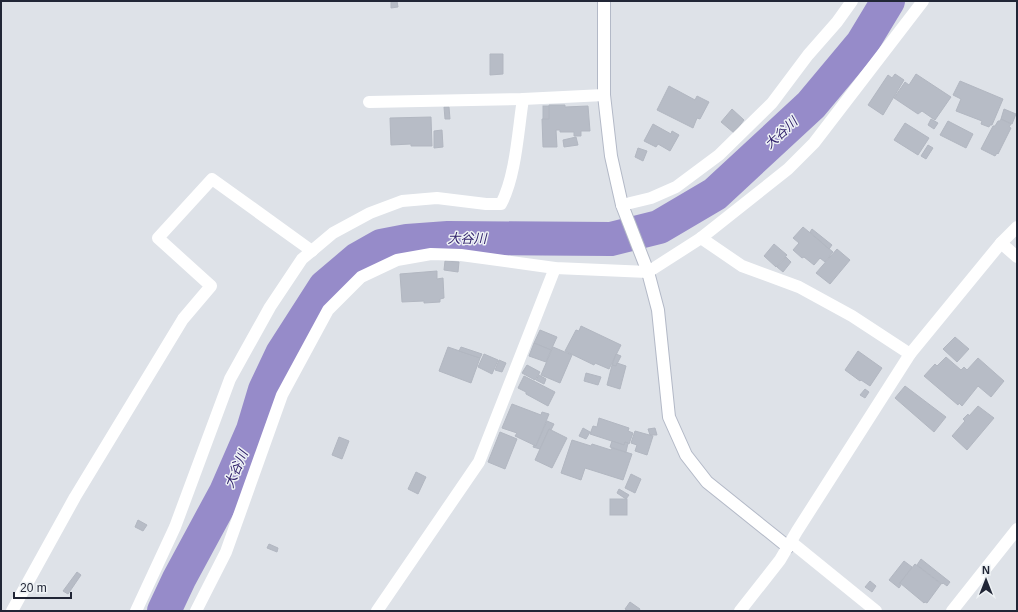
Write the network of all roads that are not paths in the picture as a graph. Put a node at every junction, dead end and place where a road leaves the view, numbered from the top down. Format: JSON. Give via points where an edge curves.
{"nodes":[{"id":1,"x":604,"y":1,"type":"edge"},
{"id":2,"x":852,"y":1,"type":"edge"},
{"id":3,"x":922,"y":1,"type":"edge"},
{"id":4,"x":604,"y":95,"type":"junction"},
{"id":5,"x":522,"y":99,"type":"junction"},
{"id":6,"x":368,"y":102,"type":"dead end"},
{"id":7,"x":624,"y":210,"type":"junction"},
{"id":8,"x":1017,"y":227,"type":"edge"},
{"id":9,"x":701,"y":238,"type":"junction"},
{"id":10,"x":1001,"y":243,"type":"junction"},
{"id":11,"x":312,"y":251,"type":"junction"},
{"id":12,"x":1017,"y":257,"type":"edge"},
{"id":13,"x":555,"y":268,"type":"junction"},
{"id":14,"x":648,"y":272,"type":"junction"},
{"id":15,"x":910,"y":354,"type":"junction"},
{"id":16,"x":1017,"y":529,"type":"edge"},
{"id":17,"x":790,"y":544,"type":"junction"},
{"id":18,"x":12,"y":611,"type":"edge"},
{"id":19,"x":136,"y":611,"type":"edge"},
{"id":20,"x":196,"y":611,"type":"edge"},
{"id":21,"x":377,"y":611,"type":"edge"},
{"id":22,"x":740,"y":611,"type":"edge"},
{"id":23,"x":876,"y":611,"type":"edge"},
{"id":24,"x":952,"y":611,"type":"edge"}],
"edges":[{"from":1,"to":4,"type":"street"},
{"from":2,"to":7,"type":"street","via":[[772,103],[719,155],[676,187]]},
{"from":3,"to":9,"type":"street","via":[[814,143],[788,169]]},
{"from":4,"to":5,"type":"street"},
{"from":4,"to":7,"type":"street","via":[[611,156]]},
{"from":5,"to":6,"type":"street"},
{"from":5,"to":11,"type":"street","via":[[514,162],[506,195],[501,204],[437,198],[402,201],[370,213],[333,232]]},
{"from":7,"to":14,"type":"street"},
{"from":8,"to":10,"type":"street"},
{"from":9,"to":14,"type":"street"},
{"from":9,"to":15,"type":"street","via":[[742,266],[799,287],[852,316]]},
{"from":10,"to":12,"type":"street"},
{"from":10,"to":15,"type":"street"},
{"from":11,"to":18,"type":"street","via":[[212,179],[158,238],[211,286],[183,319],[74,497]]},
{"from":11,"to":19,"type":"street","via":[[302,259],[270,307],[230,380],[175,527]]},
{"from":13,"to":14,"type":"street"},
{"from":13,"to":20,"type":"street","via":[[461,255],[431,254],[397,260],[361,277],[328,310],[282,395],[226,552]]},
{"from":13,"to":21,"type":"street","via":[[479,462]]},
{"from":14,"to":17,"type":"street","via":[[658,310],[669,417],[686,456],[707,482]]},
{"from":15,"to":17,"type":"street"},
{"from":16,"to":24,"type":"street"},
{"from":17,"to":22,"type":"street"},
{"from":17,"to":23,"type":"street"}]}
